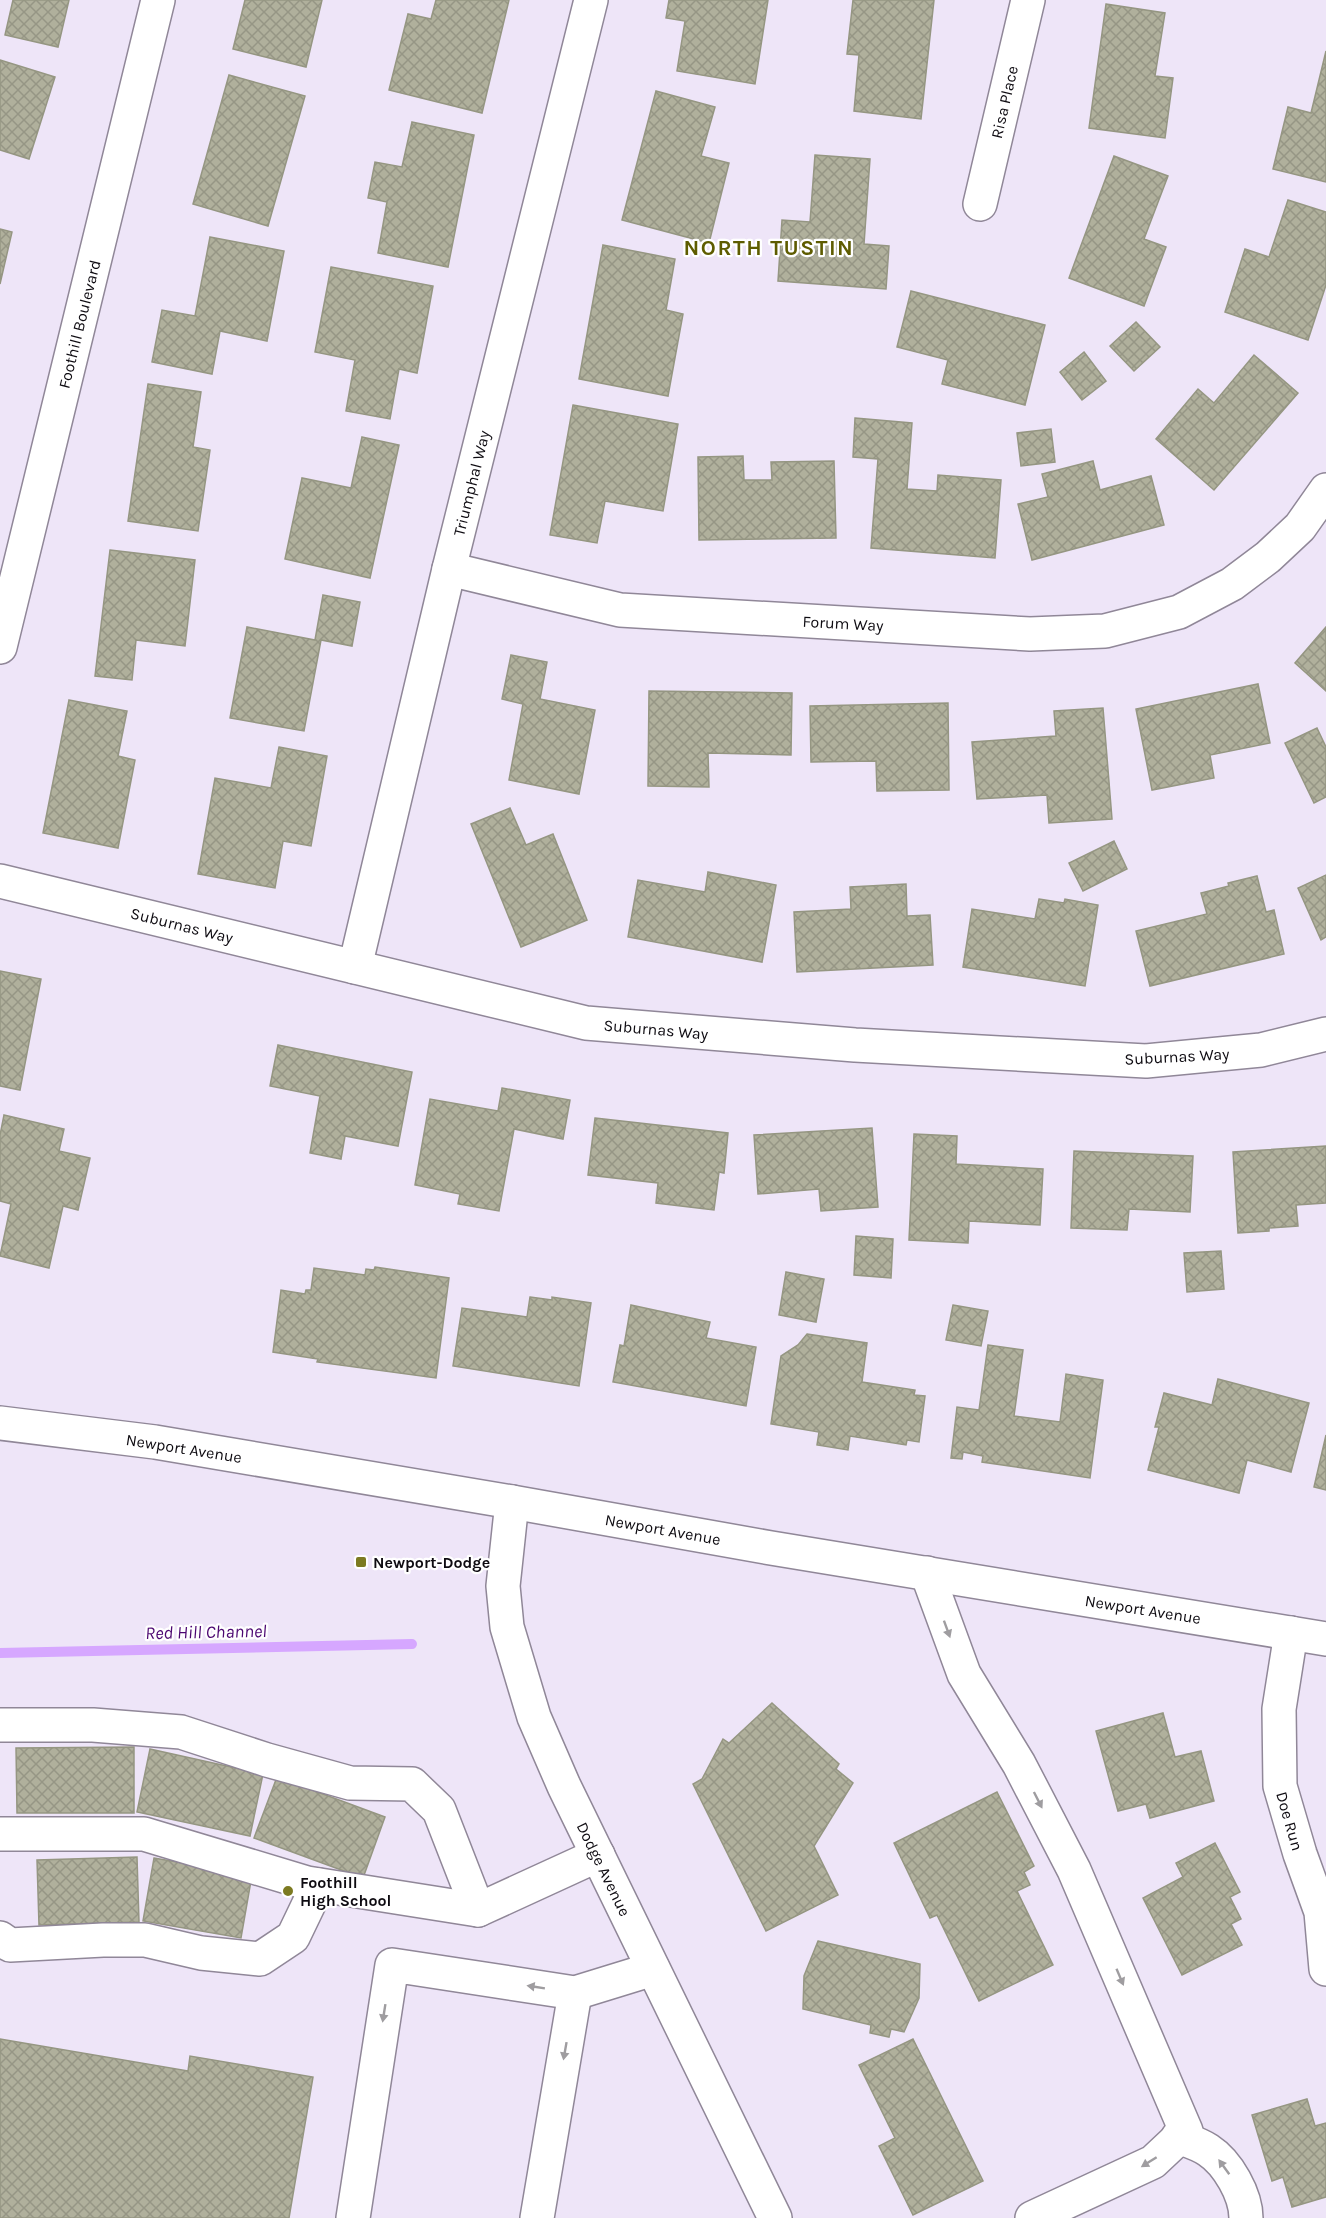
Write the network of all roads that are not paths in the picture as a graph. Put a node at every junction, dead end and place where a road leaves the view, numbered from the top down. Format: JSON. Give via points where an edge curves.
{"nodes":[{"id":1,"x":158,"y":0,"type":"edge"},
{"id":2,"x":591,"y":0,"type":"edge"},
{"id":3,"x":1028,"y":0,"type":"edge"},
{"id":4,"x":980,"y":204,"type":"dead end"},
{"id":5,"x":1326,"y":490,"type":"edge"},
{"id":6,"x":450,"y":569,"type":"junction"},
{"id":7,"x":0,"y":647,"type":"edge"},
{"id":8,"x":0,"y":881,"type":"edge"},
{"id":9,"x":355,"y":967,"type":"junction"},
{"id":10,"x":1326,"y":1034,"type":"edge"},
{"id":11,"x":0,"y":1423,"type":"edge"},
{"id":12,"x":512,"y":1502,"type":"junction"},
{"id":13,"x":927,"y":1574,"type":"junction"},
{"id":14,"x":1291,"y":1633,"type":"junction"},
{"id":15,"x":1326,"y":1639,"type":"edge"},
{"id":16,"x":0,"y":1725,"type":"edge"},
{"id":17,"x":0,"y":1834,"type":"edge"},
{"id":18,"x":597,"y":1855,"type":"junction"},
{"id":19,"x":318,"y":1885,"type":"junction"},
{"id":20,"x":478,"y":1910,"type":"junction"},
{"id":21,"x":0,"y":1938,"type":"edge"},
{"id":22,"x":653,"y":1969,"type":"junction"},
{"id":23,"x":1326,"y":1969,"type":"edge"},
{"id":24,"x":575,"y":1993,"type":"junction"},
{"id":25,"x":1178,"y":2137,"type":"junction"},
{"id":26,"x":353,"y":2218,"type":"edge"},
{"id":27,"x":537,"y":2218,"type":"edge"},
{"id":28,"x":775,"y":2218,"type":"edge"},
{"id":29,"x":1032,"y":2218,"type":"edge"},
{"id":30,"x":1246,"y":2218,"type":"edge"}],
"edges":[{"from":1,"to":7,"type":"street","name":"Foothill Boulevard"},
{"from":2,"to":6,"type":"street","name":"Triumphal Way"},
{"from":3,"to":4,"type":"street","name":"Risa Place"},
{"from":5,"to":6,"type":"street","name":"Forum Way","via":[[1300,527],[1232,584],[1179,612],[1105,631],[1030,634],[620,610]]},
{"from":6,"to":9,"type":"street","name":"Triumphal Way"},
{"from":8,"to":9,"type":"street","name":"Suburnas Way"},
{"from":9,"to":10,"type":"street","name":"Suburnas Way","via":[[586,1023],[855,1045],[1146,1061],[1261,1050]]},
{"from":11,"to":12,"type":"street","name":"Newport Avenue","via":[[155,1442]]},
{"from":12,"to":13,"type":"street","name":"Newport Avenue"},
{"from":12,"to":18,"type":"street","name":"Dodge Avenue","via":[[503,1586],[507,1627],[543,1741]]},
{"from":13,"to":14,"type":"street","name":"Newport Avenue"},
{"from":13,"to":25,"type":"street","one_way":true,"via":[[964,1674],[1019,1764],[1074,1870],[1186,2131]]},
{"from":14,"to":15,"type":"street","name":"Newport Avenue"},
{"from":14,"to":23,"type":"street","name":"Doe Run","via":[[1279,1708],[1280,1785],[1320,1912]]},
{"from":16,"to":20,"type":"street","via":[[93,1725],[182,1732],[350,1783],[412,1784],[440,1810]]},
{"from":17,"to":19,"type":"street","via":[[144,1834]]},
{"from":18,"to":20,"type":"street"},
{"from":18,"to":22,"type":"street","name":"Dodge Avenue"},
{"from":19,"to":20,"type":"street"},
{"from":19,"to":21,"type":"street","via":[[293,1937],[260,1959],[201,1953],[145,1940],[10,1945]]},
{"from":22,"to":24,"type":"street"},
{"from":22,"to":28,"type":"street","name":"Dodge Avenue"},
{"from":24,"to":26,"type":"street","one_way":true,"via":[[392,1965]]},
{"from":24,"to":27,"type":"street","one_way":true},
{"from":25,"to":29,"type":"street","one_way":true,"via":[[1153,2162]]},
{"from":30,"to":25,"type":"street","one_way":true,"via":[[1242,2198],[1220,2161],[1210,2151]]}]}
